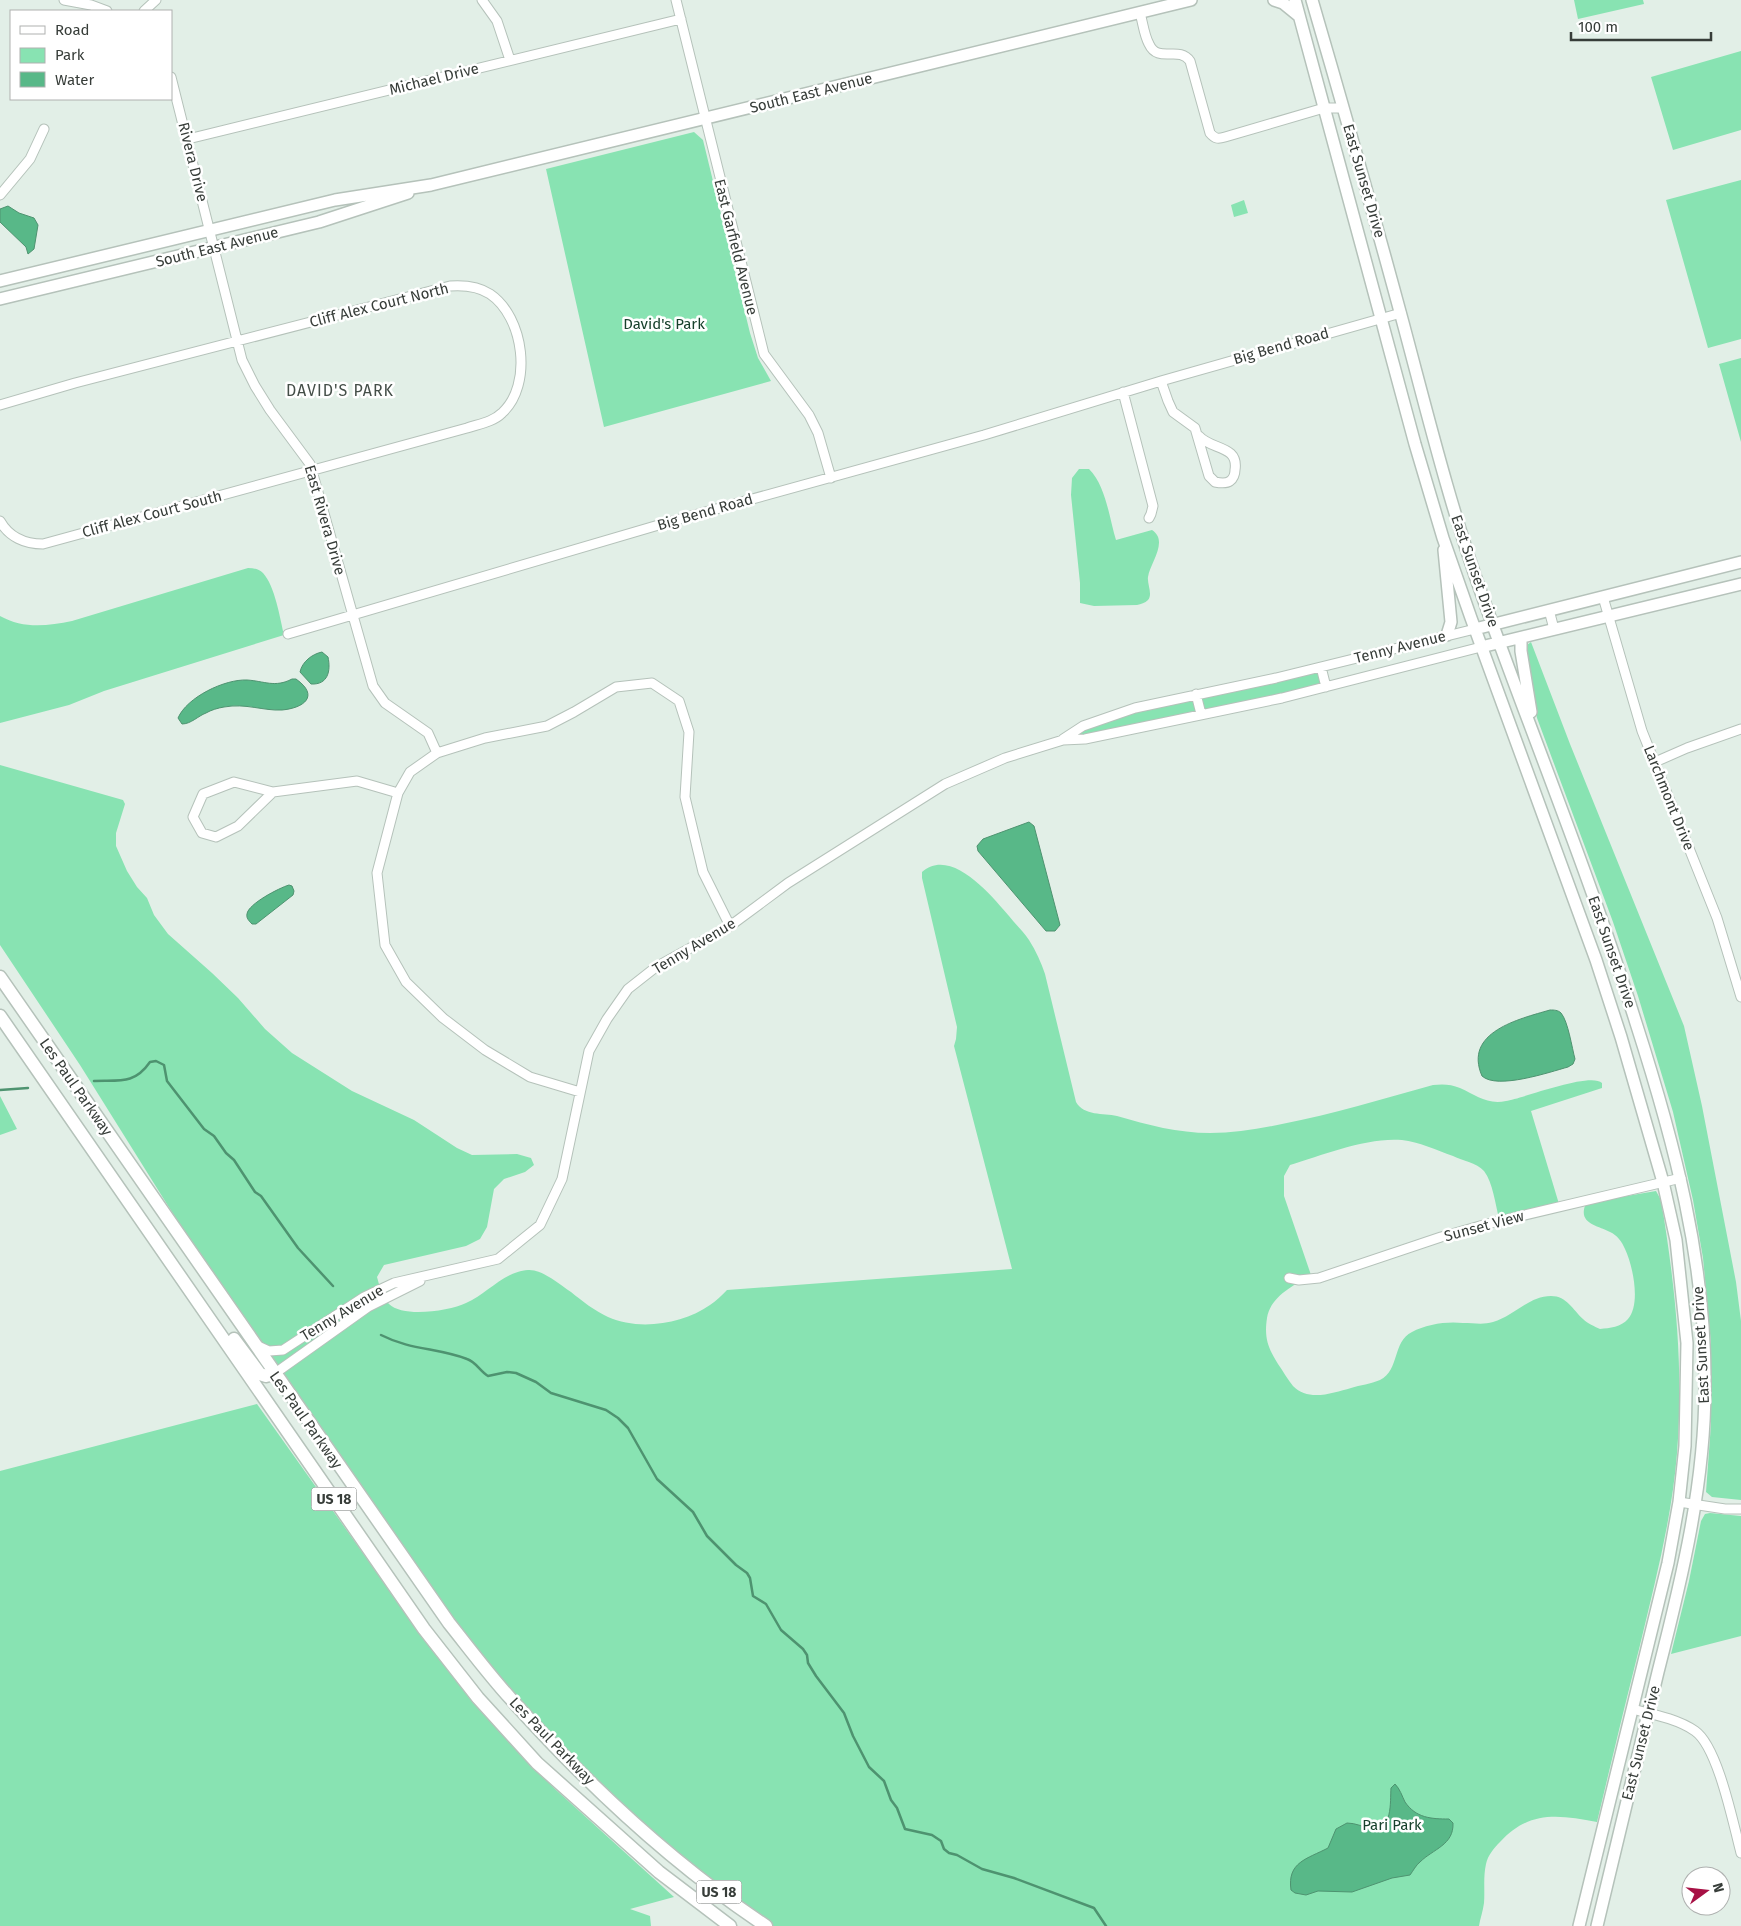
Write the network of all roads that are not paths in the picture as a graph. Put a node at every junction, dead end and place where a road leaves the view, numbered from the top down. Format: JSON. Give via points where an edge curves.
{"nodes":[{"id":1,"x":64,"y":0,"type":"edge"},
{"id":2,"x":156,"y":0,"type":"edge"},
{"id":3,"x":482,"y":0,"type":"edge"},
{"id":4,"x":676,"y":0,"type":"edge"},
{"id":5,"x":1192,"y":0,"type":"edge"},
{"id":6,"x":1274,"y":0,"type":"edge"},
{"id":7,"x":1295,"y":0,"type":"edge"},
{"id":8,"x":1312,"y":0,"type":"edge"},
{"id":9,"x":1318,"y":0,"type":"edge"},
{"id":10,"x":104,"y":10,"type":"edge"},
{"id":11,"x":145,"y":10,"type":"edge"},
{"id":12,"x":1140,"y":13,"type":"junction"},
{"id":13,"x":1299,"y":16,"type":"junction"},
{"id":14,"x":681,"y":19,"type":"junction"},
{"id":15,"x":1318,"y":24,"type":"junction"},
{"id":16,"x":510,"y":60,"type":"junction"},
{"id":17,"x":172,"y":81,"type":"edge"},
{"id":18,"x":1324,"y":108,"type":"junction"},
{"id":19,"x":1343,"y":108,"type":"junction"},
{"id":20,"x":705,"y":119,"type":"junction"},
{"id":21,"x":44,"y":129,"type":"dead end"},
{"id":22,"x":188,"y":139,"type":"junction"},
{"id":23,"x":431,"y":185,"type":"junction"},
{"id":24,"x":0,"y":195,"type":"edge"},
{"id":25,"x":209,"y":230,"type":"junction"},
{"id":26,"x":214,"y":248,"type":"junction"},
{"id":27,"x":0,"y":281,"type":"edge"},
{"id":28,"x":0,"y":299,"type":"edge"},
{"id":29,"x":1400,"y":313,"type":"junction"},
{"id":30,"x":1381,"y":318,"type":"junction"},
{"id":31,"x":236,"y":341,"type":"junction"},
{"id":32,"x":1161,"y":381,"type":"junction"},
{"id":33,"x":1123,"y":392,"type":"junction"},
{"id":34,"x":0,"y":405,"type":"edge"},
{"id":35,"x":1199,"y":436,"type":"junction"},
{"id":36,"x":312,"y":470,"type":"junction"},
{"id":37,"x":831,"y":478,"type":"junction"},
{"id":38,"x":1149,"y":518,"type":"dead end"},
{"id":39,"x":0,"y":521,"type":"edge"},
{"id":40,"x":1443,"y":538,"type":"junction"},
{"id":41,"x":1741,"y":562,"type":"edge"},
{"id":42,"x":1741,"y":584,"type":"edge"},
{"id":43,"x":1603,"y":597,"type":"junction"},
{"id":44,"x":1549,"y":610,"type":"junction"},
{"id":45,"x":353,"y":615,"type":"junction"},
{"id":46,"x":1609,"y":617,"type":"junction"},
{"id":47,"x":1493,"y":624,"type":"junction"},
{"id":48,"x":1475,"y":629,"type":"junction"},
{"id":49,"x":1554,"y":629,"type":"junction"},
{"id":50,"x":288,"y":634,"type":"dead end"},
{"id":51,"x":1447,"y":635,"type":"junction"},
{"id":52,"x":1521,"y":638,"type":"junction"},
{"id":53,"x":1500,"y":643,"type":"junction"},
{"id":54,"x":1481,"y":647,"type":"junction"},
{"id":55,"x":1321,"y":667,"type":"junction"},
{"id":56,"x":1326,"y":687,"type":"junction"},
{"id":57,"x":1196,"y":694,"type":"junction"},
{"id":58,"x":1201,"y":714,"type":"junction"},
{"id":59,"x":1532,"y":729,"type":"junction"},
{"id":60,"x":1741,"y":729,"type":"edge"},
{"id":61,"x":1063,"y":740,"type":"junction"},
{"id":62,"x":436,"y":753,"type":"junction"},
{"id":63,"x":1655,"y":762,"type":"junction"},
{"id":64,"x":273,"y":792,"type":"junction"},
{"id":65,"x":398,"y":792,"type":"junction"},
{"id":66,"x":730,"y":926,"type":"junction"},
{"id":67,"x":1614,"y":953,"type":"junction"},
{"id":68,"x":1596,"y":960,"type":"junction"},
{"id":69,"x":0,"y":977,"type":"edge"},
{"id":70,"x":1741,"y":997,"type":"edge"},
{"id":71,"x":0,"y":1016,"type":"edge"},
{"id":72,"x":580,"y":1092,"type":"junction"},
{"id":73,"x":1681,"y":1178,"type":"junction"},
{"id":74,"x":1663,"y":1182,"type":"junction"},
{"id":75,"x":138,"y":1215,"type":"junction"},
{"id":76,"x":433,"y":1275,"type":"junction"},
{"id":77,"x":1289,"y":1278,"type":"dead end"},
{"id":78,"x":254,"y":1344,"type":"junction"},
{"id":79,"x":274,"y":1374,"type":"junction"},
{"id":80,"x":1680,"y":1502,"type":"junction"},
{"id":81,"x":1696,"y":1504,"type":"junction"},
{"id":82,"x":1741,"y":1509,"type":"edge"},
{"id":83,"x":1632,"y":1709,"type":"junction"},
{"id":84,"x":1648,"y":1713,"type":"junction"},
{"id":85,"x":1741,"y":1853,"type":"edge"},
{"id":86,"x":730,"y":1926,"type":"edge"},
{"id":87,"x":766,"y":1926,"type":"edge"},
{"id":88,"x":1579,"y":1926,"type":"edge"},
{"id":89,"x":1597,"y":1926,"type":"edge"}],
"edges":[{"from":1,"to":10,"type":"street"},
{"from":2,"to":11,"type":"street"},
{"from":3,"to":16,"type":"street","via":[[497,21]]},
{"from":4,"to":14,"type":"street","name":"East Garfield Avenue"},
{"from":5,"to":12,"type":"main road","name":"South East Avenue"},
{"from":6,"to":13,"type":"main road"},
{"from":7,"to":13,"type":"main road","name":"East Sunset Drive"},
{"from":8,"to":15,"type":"main road","name":"East Sunset Drive"},
{"from":9,"to":15,"type":"main road"},
{"from":12,"to":18,"type":"street","via":[[1148,44],[1153,50],[1160,55],[1184,54],[1190,61],[1210,133],[1218,139]]},
{"from":12,"to":20,"type":"main road","name":"South East Avenue"},
{"from":13,"to":18,"type":"main road","name":"East Sunset Drive"},
{"from":14,"to":16,"type":"street","name":"Michael Drive"},
{"from":14,"to":20,"type":"street","name":"East Garfield Avenue"},
{"from":15,"to":19,"type":"main road","name":"East Sunset Drive"},
{"from":16,"to":22,"type":"street","name":"Michael Drive"},
{"from":17,"to":22,"type":"street","name":"Rivera Drive"},
{"from":18,"to":19,"type":"street"},
{"from":18,"to":30,"type":"main road","name":"East Sunset Drive"},
{"from":19,"to":29,"type":"main road","name":"East Sunset Drive"},
{"from":20,"to":23,"type":"main road","name":"South East Avenue"},
{"from":20,"to":37,"type":"street","name":"East Garfield Avenue","via":[[764,354],[809,416],[818,433]]},
{"from":21,"to":24,"type":"street","via":[[30,159]]},
{"from":22,"to":25,"type":"street","name":"Rivera Drive"},
{"from":23,"to":25,"type":"main road","name":"South East Avenue","via":[[335,200]]},
{"from":23,"to":26,"type":"main road","name":"South East Avenue","via":[[319,222]]},
{"from":25,"to":26,"type":"street","name":"Rivera Drive"},
{"from":25,"to":27,"type":"main road","name":"South East Avenue"},
{"from":26,"to":28,"type":"main road","name":"South East Avenue"},
{"from":26,"to":31,"type":"street","name":"East Rivera Drive"},
{"from":29,"to":30,"type":"street","name":"Big Bend Road"},
{"from":29,"to":47,"type":"main road","name":"East Sunset Drive","via":[[1456,516]]},
{"from":30,"to":32,"type":"street","name":"Big Bend Road"},
{"from":30,"to":40,"type":"main road","name":"East Sunset Drive"},
{"from":31,"to":34,"type":"street"},
{"from":31,"to":36,"type":"street","name":"East Rivera Drive","via":[[255,386]]},
{"from":31,"to":36,"type":"street","name":"Cliff Alex Court North","via":[[450,286],[485,291],[501,303],[510,317],[520,347],[521,374],[517,392],[496,418]]},
{"from":32,"to":33,"type":"street","name":"Big Bend Road"},
{"from":32,"to":35,"type":"street","via":[[1173,412],[1192,424]]},
{"from":33,"to":37,"type":"street","name":"Big Bend Road"},
{"from":33,"to":38,"type":"street","via":[[1152,506]]},
{"from":35,"to":35,"type":"street","via":[[1209,476],[1215,482],[1229,482],[1235,471],[1233,456]]},
{"from":36,"to":39,"type":"street","name":"Cliff Alex Court South","via":[[43,544],[32,544],[14,536]]},
{"from":36,"to":45,"type":"street","name":"East Rivera Drive"},
{"from":37,"to":45,"type":"street","name":"Big Bend Road"},
{"from":40,"to":48,"type":"main road","name":"East Sunset Drive"},
{"from":40,"to":51,"type":"main road","via":[[1450,622]]},
{"from":41,"to":43,"type":"main road","name":"Tenny Avenue"},
{"from":42,"to":46,"type":"main road","name":"Tenny Avenue"},
{"from":43,"to":44,"type":"main road","name":"Tenny Avenue"},
{"from":43,"to":46,"type":"street","name":"Larchmont Drive"},
{"from":44,"to":47,"type":"main road","name":"Tenny Avenue"},
{"from":44,"to":49,"type":"street"},
{"from":45,"to":50,"type":"street","name":"Big Bend Road"},
{"from":45,"to":62,"type":"street","name":"East Rivera Drive","via":[[373,686],[385,703],[428,733]]},
{"from":46,"to":49,"type":"main road","name":"Tenny Avenue"},
{"from":46,"to":63,"type":"street","name":"Larchmont Drive","via":[[1632,700]]},
{"from":47,"to":48,"type":"main road","name":"Tenny Avenue"},
{"from":47,"to":53,"type":"main road","name":"East Sunset Drive"},
{"from":48,"to":51,"type":"street","name":"Tenny Avenue"},
{"from":48,"to":54,"type":"main road","name":"East Sunset Drive"},
{"from":49,"to":52,"type":"main road","name":"Tenny Avenue"},
{"from":51,"to":55,"type":"street","name":"Tenny Avenue"},
{"from":52,"to":53,"type":"main road","name":"Tenny Avenue"},
{"from":52,"to":59,"type":"main road"},
{"from":53,"to":54,"type":"main road","name":"Tenny Avenue"},
{"from":53,"to":59,"type":"main road","name":"East Sunset Drive"},
{"from":54,"to":56,"type":"street","name":"Tenny Avenue"},
{"from":54,"to":68,"type":"main road","name":"East Sunset Drive"},
{"from":55,"to":56,"type":"street"},
{"from":55,"to":57,"type":"street","name":"Tenny Avenue"},
{"from":56,"to":58,"type":"street","name":"Tenny Avenue"},
{"from":57,"to":58,"type":"street"},
{"from":57,"to":61,"type":"street","name":"Tenny Avenue","via":[[1108,716],[1083,726]]},
{"from":58,"to":61,"type":"street","name":"Tenny Avenue","via":[[1085,739]]},
{"from":59,"to":67,"type":"main road","name":"East Sunset Drive"},
{"from":60,"to":63,"type":"street"},
{"from":61,"to":66,"type":"street","name":"Tenny Avenue","via":[[981,767],[934,790],[788,883]]},
{"from":62,"to":65,"type":"street","via":[[410,772]]},
{"from":62,"to":66,"type":"street","via":[[485,738],[547,726],[616,687],[652,683],[679,701],[689,732],[685,797],[702,872]]},
{"from":63,"to":70,"type":"street","name":"Larchmont Drive","via":[[1717,918]]},
{"from":64,"to":64,"type":"street","via":[[234,782],[203,794],[193,817],[202,833],[216,837],[238,826]]},
{"from":64,"to":65,"type":"street","via":[[357,781]]},
{"from":65,"to":72,"type":"street","via":[[376,873],[385,945],[406,982],[443,1018],[485,1050],[530,1077]]},
{"from":66,"to":72,"type":"street","name":"Tenny Avenue","via":[[656,967],[628,989],[589,1051]]},
{"from":67,"to":68,"type":"main road"},
{"from":67,"to":73,"type":"main road","name":"East Sunset Drive"},
{"from":68,"to":74,"type":"main road","name":"East Sunset Drive"},
{"from":69,"to":78,"type":"main road","name":"Les Paul Parkway","number":"US 18"},
{"from":71,"to":75,"type":"main road","name":"Les Paul Parkway","number":"US 18"},
{"from":72,"to":76,"type":"street","name":"Tenny Avenue","via":[[562,1179],[540,1225],[498,1259]]},
{"from":73,"to":74,"type":"street","name":"Sunset View"},
{"from":73,"to":81,"type":"main road","name":"East Sunset Drive","via":[[1694,1245],[1705,1352],[1704,1428]]},
{"from":74,"to":77,"type":"street","name":"Sunset View","via":[[1487,1224],[1320,1278]]},
{"from":74,"to":80,"type":"main road","name":"East Sunset Drive","via":[[1676,1240],[1687,1342],[1686,1446]]},
{"from":75,"to":79,"type":"main road","via":[[178,1261],[260,1374]]},
{"from":75,"to":86,"type":"main road","name":"Les Paul Parkway","number":"US 18","via":[[424,1629],[478,1698],[537,1763],[659,1872]]},
{"from":76,"to":78,"type":"street","name":"Tenny Avenue","via":[[394,1283],[364,1297],[283,1350],[269,1351]]},
{"from":76,"to":79,"type":"street","name":"Tenny Avenue","via":[[368,1307]]},
{"from":78,"to":79,"type":"main road","name":"Les Paul Parkway","number":"US 18"},
{"from":79,"to":87,"type":"main road","name":"Les Paul Parkway","number":"US 18","via":[[449,1623],[510,1698],[580,1772],[643,1831]]},
{"from":80,"to":81,"type":"street"},
{"from":80,"to":83,"type":"main road","name":"East Sunset Drive"},
{"from":81,"to":82,"type":"street"},
{"from":81,"to":84,"type":"main road","name":"East Sunset Drive"},
{"from":83,"to":84,"type":"street"},
{"from":83,"to":88,"type":"main road","name":"East Sunset Drive"},
{"from":84,"to":85,"type":"street","via":[[1686,1726],[1709,1747]]},
{"from":84,"to":89,"type":"main road","name":"East Sunset Drive"}]}
